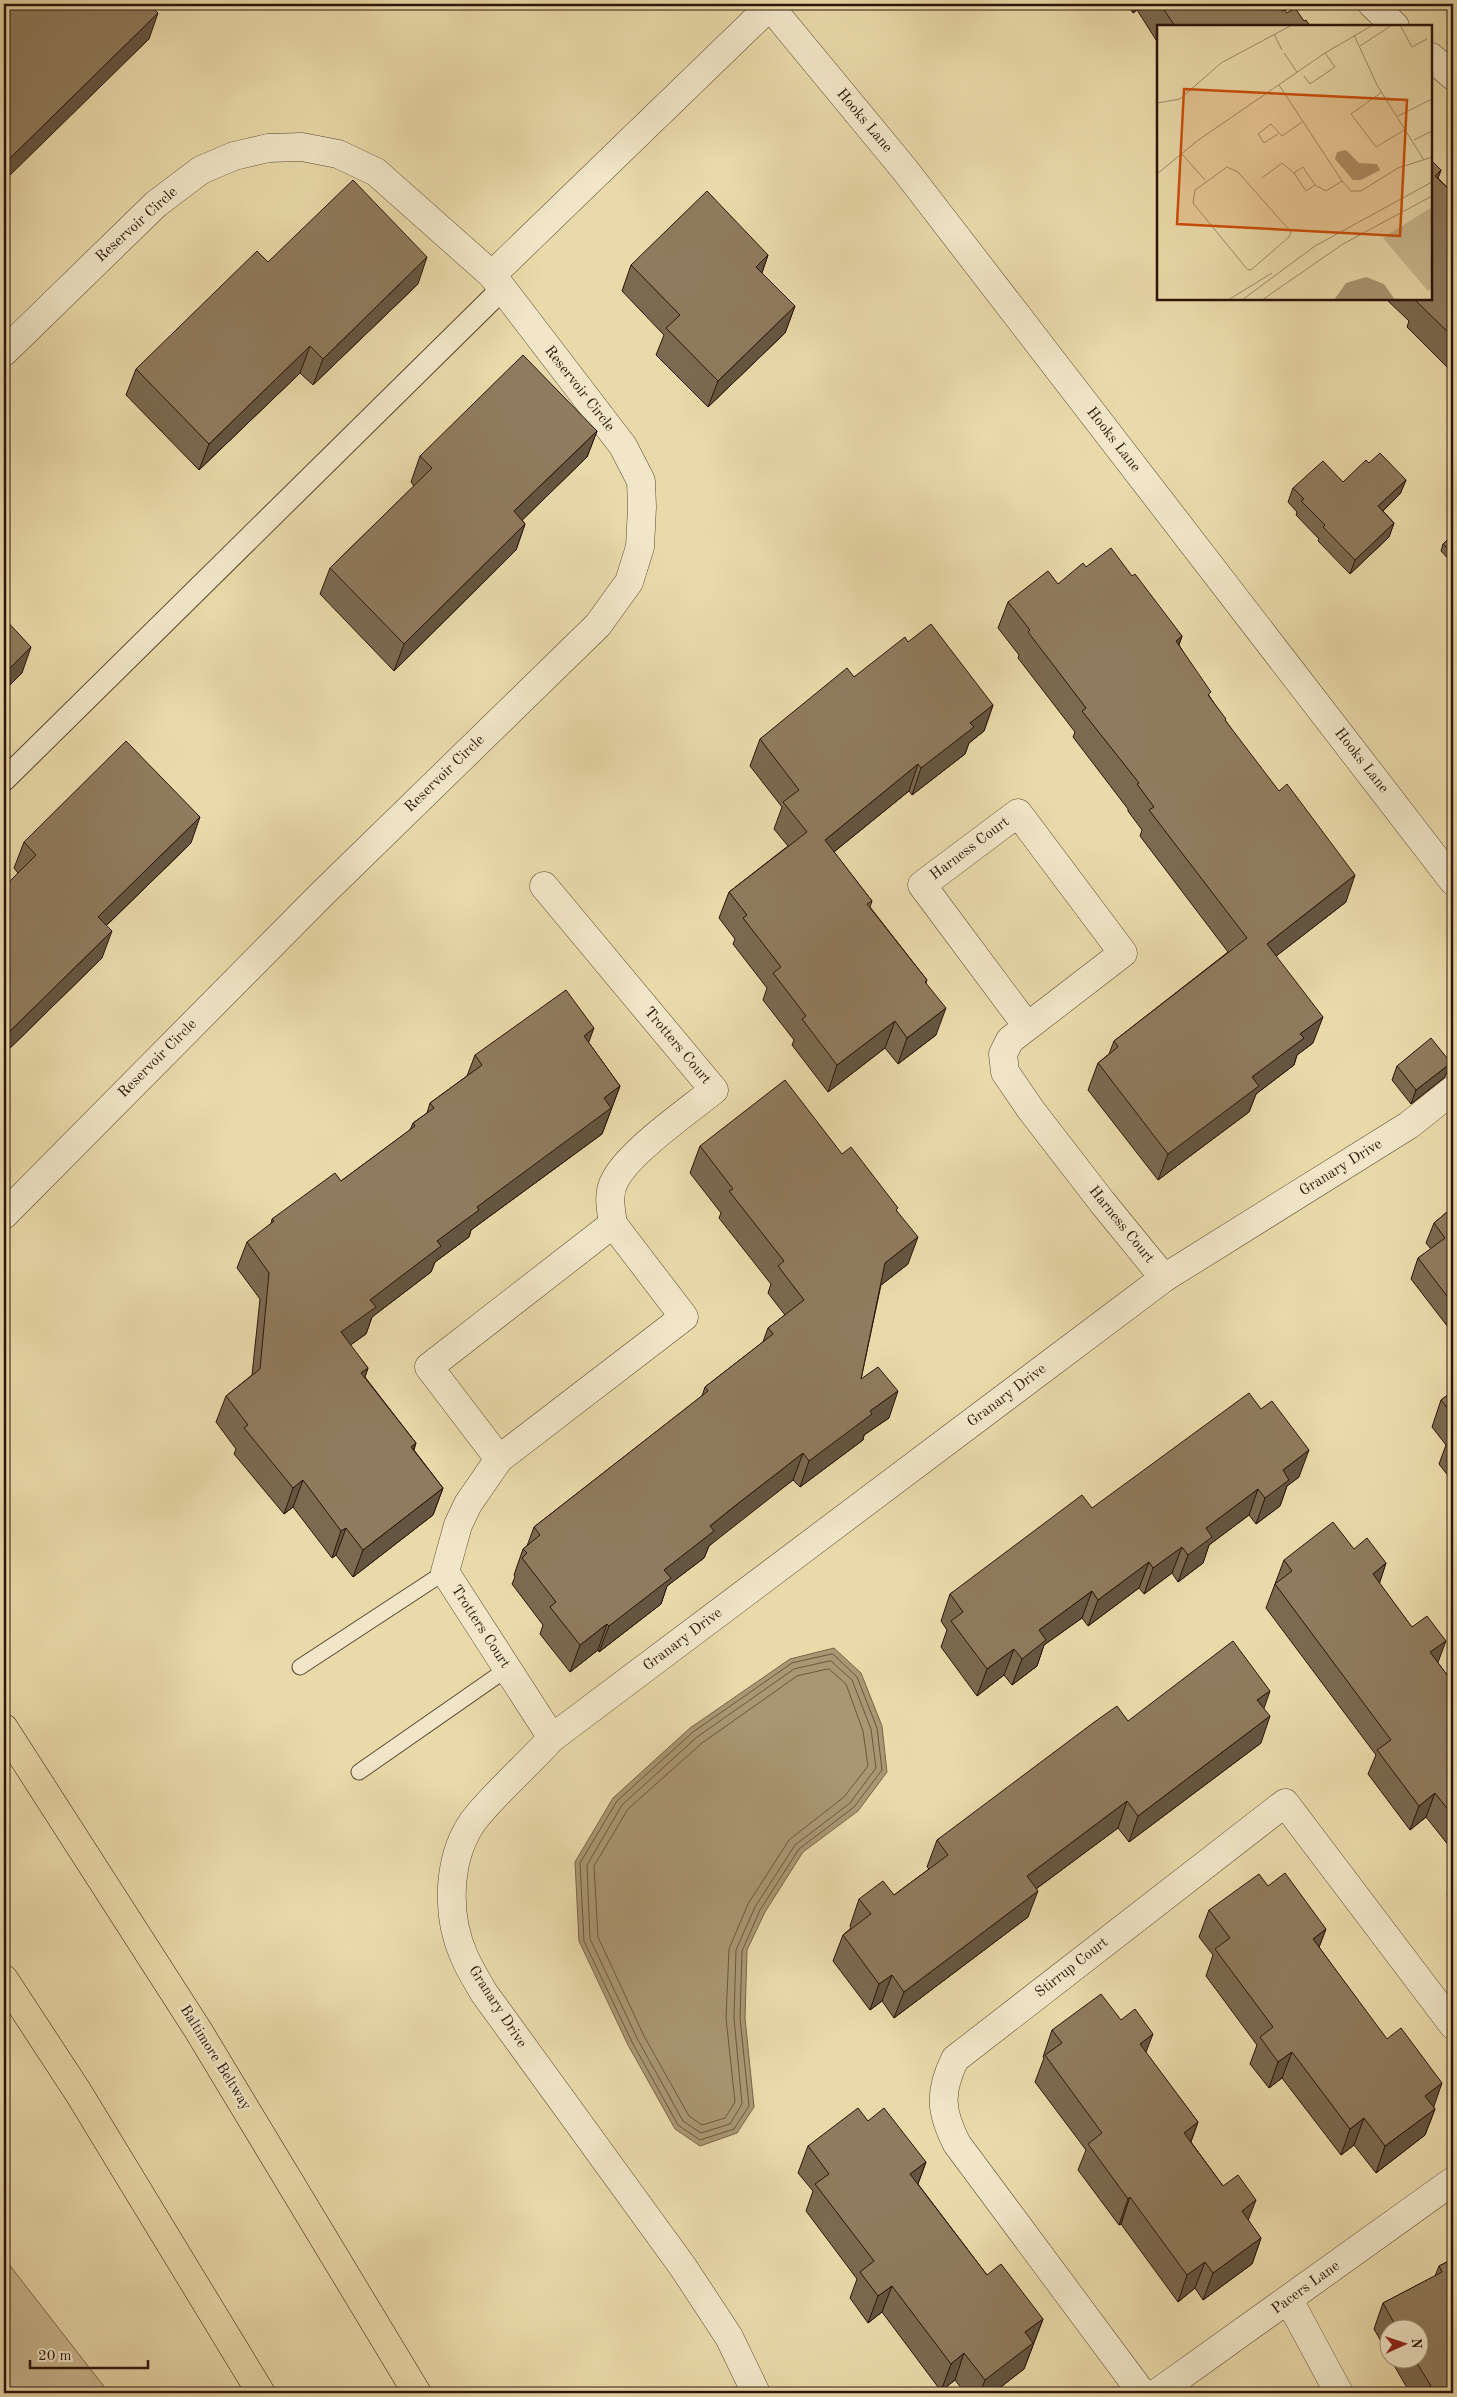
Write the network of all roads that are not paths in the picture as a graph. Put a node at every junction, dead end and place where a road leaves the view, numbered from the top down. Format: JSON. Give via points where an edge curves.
{"nodes":[{"id":1,"x":1372,"y":4,"type":"edge"},
{"id":2,"x":769,"y":5,"type":"edge"},
{"id":3,"x":1394,"y":25,"type":"edge"},
{"id":4,"x":1432,"y":58,"type":"edge"},
{"id":5,"x":1453,"y":76,"type":"edge"},
{"id":6,"x":497,"y":282,"type":"junction"},
{"id":7,"x":4,"y":352,"type":"edge"},
{"id":8,"x":4,"y":780,"type":"edge"},
{"id":9,"x":1453,"y":881,"type":"edge"},
{"id":10,"x":544,"y":886,"type":"dead end"},
{"id":11,"x":1028,"y":1026,"type":"junction"},
{"id":12,"x":1453,"y":1090,"type":"edge"},
{"id":13,"x":4,"y":1215,"type":"edge"},
{"id":14,"x":613,"y":1224,"type":"junction"},
{"id":15,"x":1164,"y":1278,"type":"junction"},
{"id":16,"x":499,"y":1460,"type":"junction"},
{"id":17,"x":445,"y":1572,"type":"junction"},
{"id":18,"x":300,"y":1667,"type":"dead end"},
{"id":19,"x":508,"y":1669,"type":"junction"},
{"id":20,"x":4,"y":1728,"type":"edge"},
{"id":21,"x":552,"y":1738,"type":"junction"},
{"id":22,"x":359,"y":1772,"type":"dead end"},
{"id":23,"x":4,"y":1979,"type":"edge"},
{"id":24,"x":1453,"y":2025,"type":"edge"},
{"id":25,"x":1453,"y":2181,"type":"edge"},
{"id":26,"x":1289,"y":2300,"type":"junction"},
{"id":27,"x":261,"y":2393,"type":"edge"},
{"id":28,"x":417,"y":2393,"type":"edge"},
{"id":29,"x":756,"y":2393,"type":"edge"},
{"id":30,"x":1142,"y":2393,"type":"edge"},
{"id":31,"x":1157,"y":2393,"type":"edge"},
{"id":32,"x":1339,"y":2393,"type":"edge"}],
"edges":[{"from":1,"to":3,"type":"street"},
{"from":2,"to":6,"type":"street"},
{"from":2,"to":9,"type":"street","name":"Hooks Lane","via":[[905,170]]},
{"from":4,"to":5,"type":"street"},
{"from":6,"to":7,"type":"street","name":"Reservoir Circle","via":[[376,172],[338,154],[302,147],[268,148],[234,156],[201,170],[156,204]]},
{"from":6,"to":8,"type":"street"},
{"from":6,"to":13,"type":"street","name":"Reservoir Circle","via":[[623,446],[641,481],[640,547],[629,582],[598,625],[322,894]]},
{"from":10,"to":14,"type":"street","name":"Trotters Court","via":[[714,1090],[627,1162],[614,1181],[609,1200]]},
{"from":11,"to":11,"type":"street","name":"Harness Court","via":[[1123,953],[1018,813],[922,885]]},
{"from":11,"to":15,"type":"street","name":"Harness Court","via":[[1006,1047],[1003,1054],[1005,1072],[1030,1110]]},
{"from":12,"to":15,"type":"street","name":"Granary Drive","via":[[1409,1125]]},
{"from":14,"to":16,"type":"street","via":[[429,1367]]},
{"from":14,"to":16,"type":"street","name":"Trotters Court","via":[[684,1317]]},
{"from":15,"to":21,"type":"street","name":"Granary Drive"},
{"from":16,"to":17,"type":"street","name":"Trotters Court","via":[[461,1518]]},
{"from":17,"to":18,"type":"lane"},
{"from":17,"to":19,"type":"street","name":"Trotters Court"},
{"from":19,"to":21,"type":"street","name":"Trotters Court"},
{"from":19,"to":22,"type":"lane"},
{"from":20,"to":28,"type":"highway","name":"Baltimore Beltway","via":[[198,2030]]},
{"from":21,"to":29,"type":"street","name":"Granary Drive","via":[[477,1816],[460,1845],[454,1866],[454,1924],[464,1955],[484,1993],[730,2337]]},
{"from":23,"to":27,"type":"highway","via":[[78,2092]]},
{"from":24,"to":30,"type":"street","name":"Stirrup Court","via":[[1285,1803],[955,2059],[943,2089],[944,2111],[958,2144]]},
{"from":25,"to":26,"type":"street","name":"Pacers Lane"},
{"from":26,"to":31,"type":"street","name":"Pacers Lane"},
{"from":26,"to":32,"type":"street"}]}
